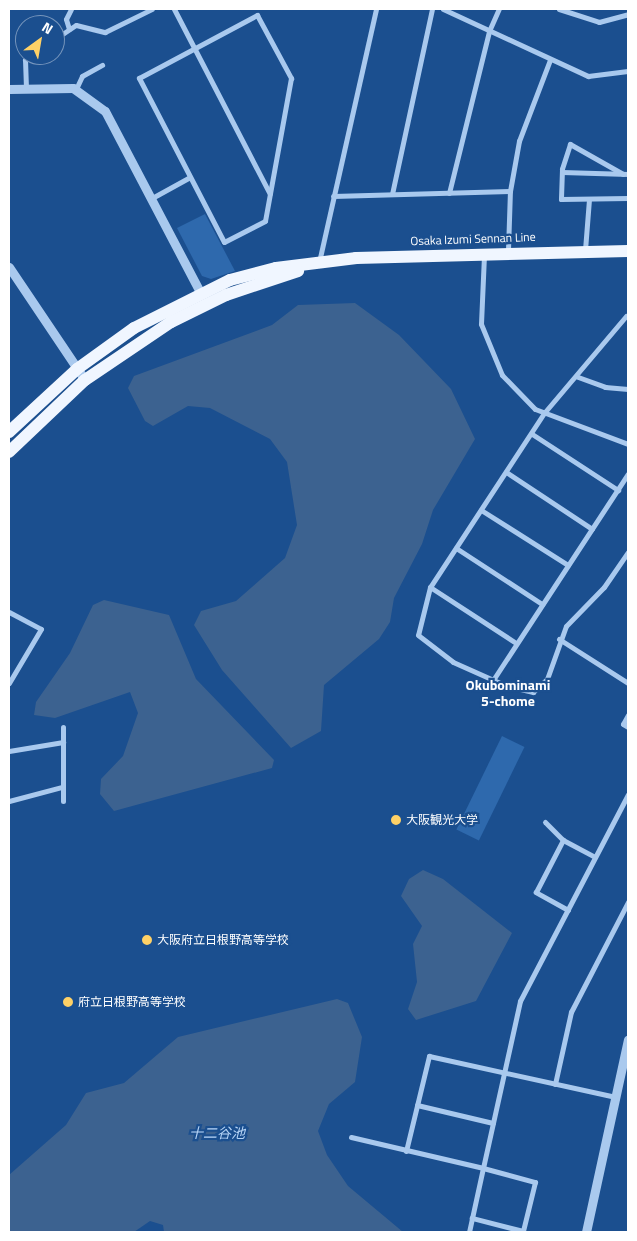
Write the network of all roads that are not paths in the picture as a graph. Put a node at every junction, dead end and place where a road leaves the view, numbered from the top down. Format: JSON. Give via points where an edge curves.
{"nodes":[{"id":1,"x":71,"y":9,"type":"edge"},
{"id":2,"x":152,"y":9,"type":"edge"},
{"id":3,"x":174,"y":9,"type":"edge"},
{"id":4,"x":376,"y":9,"type":"edge"},
{"id":5,"x":432,"y":9,"type":"edge"},
{"id":6,"x":442,"y":9,"type":"edge"},
{"id":7,"x":499,"y":9,"type":"edge"},
{"id":8,"x":560,"y":9,"type":"edge"},
{"id":9,"x":628,"y":14,"type":"edge"},
{"id":10,"x":69,"y":29,"type":"junction"},
{"id":11,"x":489,"y":31,"type":"junction"},
{"id":12,"x":65,"y":32,"type":"edge"},
{"id":13,"x":195,"y":49,"type":"junction"},
{"id":14,"x":550,"y":60,"type":"junction"},
{"id":15,"x":25,"y":65,"type":"edge"},
{"id":16,"x":102,"y":65,"type":"dead end"},
{"id":17,"x":628,"y":71,"type":"edge"},
{"id":18,"x":26,"y":88,"type":"junction"},
{"id":19,"x":9,"y":89,"type":"edge"},
{"id":20,"x":76,"y":89,"type":"junction"},
{"id":21,"x":562,"y":172,"type":"junction"},
{"id":22,"x":626,"y":174,"type":"edge"},
{"id":23,"x":190,"y":177,"type":"junction"},
{"id":24,"x":510,"y":191,"type":"junction"},
{"id":25,"x":450,"y":193,"type":"junction"},
{"id":26,"x":270,"y":194,"type":"junction"},
{"id":27,"x":392,"y":194,"type":"junction"},
{"id":28,"x":333,"y":196,"type":"junction"},
{"id":29,"x":152,"y":198,"type":"junction"},
{"id":30,"x":628,"y":198,"type":"edge"},
{"id":31,"x":589,"y":199,"type":"junction"},
{"id":32,"x":508,"y":250,"type":"junction"},
{"id":33,"x":585,"y":250,"type":"junction"},
{"id":34,"x":628,"y":250,"type":"edge"},
{"id":35,"x":484,"y":252,"type":"junction"},
{"id":36,"x":319,"y":263,"type":"junction"},
{"id":37,"x":9,"y":267,"type":"edge"},
{"id":38,"x":200,"y":292,"type":"junction"},
{"id":39,"x":626,"y":316,"type":"dead end"},
{"id":40,"x":77,"y":369,"type":"junction"},
{"id":41,"x":578,"y":377,"type":"junction"},
{"id":42,"x":85,"y":380,"type":"junction"},
{"id":43,"x":628,"y":388,"type":"edge"},
{"id":44,"x":544,"y":413,"type":"junction"},
{"id":45,"x":9,"y":432,"type":"edge"},
{"id":46,"x":532,"y":434,"type":"junction"},
{"id":47,"x":628,"y":444,"type":"edge"},
{"id":48,"x":9,"y":452,"type":"edge"},
{"id":49,"x":506,"y":472,"type":"junction"},
{"id":50,"x":628,"y":474,"type":"edge"},
{"id":51,"x":618,"y":490,"type":"junction"},
{"id":52,"x":481,"y":510,"type":"junction"},
{"id":53,"x":592,"y":529,"type":"junction"},
{"id":54,"x":456,"y":548,"type":"junction"},
{"id":55,"x":628,"y":552,"type":"edge"},
{"id":56,"x":568,"y":565,"type":"junction"},
{"id":57,"x":430,"y":587,"type":"junction"},
{"id":58,"x":542,"y":604,"type":"junction"},
{"id":59,"x":9,"y":612,"type":"edge"},
{"id":60,"x":559,"y":639,"type":"junction"},
{"id":61,"x":516,"y":643,"type":"junction"},
{"id":62,"x":493,"y":680,"type":"junction"},
{"id":63,"x":9,"y":683,"type":"edge"},
{"id":64,"x":628,"y":683,"type":"edge"},
{"id":65,"x":628,"y":715,"type":"edge"},
{"id":66,"x":63,"y":727,"type":"dead end"},
{"id":67,"x":628,"y":727,"type":"edge"},
{"id":68,"x":63,"y":742,"type":"junction"},
{"id":69,"x":9,"y":751,"type":"edge"},
{"id":70,"x":62,"y":787,"type":"junction"},
{"id":71,"x":628,"y":794,"type":"edge"},
{"id":72,"x":9,"y":800,"type":"edge"},
{"id":73,"x":63,"y":801,"type":"dead end"},
{"id":74,"x":545,"y":822,"type":"dead end"},
{"id":75,"x":563,"y":840,"type":"junction"},
{"id":76,"x":595,"y":857,"type":"junction"},
{"id":77,"x":628,"y":902,"type":"edge"},
{"id":78,"x":568,"y":910,"type":"junction"},
{"id":79,"x":628,"y":1040,"type":"edge"},
{"id":80,"x":504,"y":1072,"type":"junction"},
{"id":81,"x":555,"y":1084,"type":"junction"},
{"id":82,"x":615,"y":1097,"type":"junction"},
{"id":83,"x":417,"y":1105,"type":"junction"},
{"id":84,"x":492,"y":1123,"type":"junction"},
{"id":85,"x":351,"y":1137,"type":"dead end"},
{"id":86,"x":406,"y":1150,"type":"junction"},
{"id":87,"x":482,"y":1168,"type":"junction"},
{"id":88,"x":472,"y":1218,"type":"junction"},
{"id":89,"x":469,"y":1232,"type":"edge"},
{"id":90,"x":586,"y":1232,"type":"edge"}],
"edges":[{"from":1,"to":10,"type":"street","via":[[66,19]]},
{"from":2,"to":10,"type":"street","via":[[104,32],[76,25]]},
{"from":3,"to":13,"type":"street"},
{"from":4,"to":28,"type":"street"},
{"from":5,"to":27,"type":"street"},
{"from":6,"to":11,"type":"street"},
{"from":7,"to":11,"type":"street"},
{"from":8,"to":9,"type":"street","via":[[599,22]]},
{"from":10,"to":12,"type":"street"},
{"from":11,"to":14,"type":"street"},
{"from":11,"to":25,"type":"street"},
{"from":13,"to":23,"type":"street","via":[[139,78]]},
{"from":13,"to":26,"type":"street"},
{"from":13,"to":26,"type":"street","via":[[257,16],[292,78]]},
{"from":14,"to":17,"type":"street","via":[[594,77]]},
{"from":14,"to":24,"type":"street","via":[[527,113]]},
{"from":15,"to":18,"type":"street"},
{"from":16,"to":20,"type":"street","via":[[82,76]]},
{"from":18,"to":19,"type":"street"},
{"from":18,"to":20,"type":"street"},
{"from":20,"to":29,"type":"street","via":[[105,111]]},
{"from":21,"to":22,"type":"street"},
{"from":21,"to":22,"type":"street","via":[[570,144]]},
{"from":21,"to":31,"type":"street","via":[[561,199]]},
{"from":23,"to":26,"type":"street","via":[[224,242],[265,221]]},
{"from":23,"to":29,"type":"street"},
{"from":24,"to":25,"type":"street"},
{"from":24,"to":32,"type":"street"},
{"from":25,"to":27,"type":"street"},
{"from":27,"to":28,"type":"street"},
{"from":28,"to":36,"type":"street"},
{"from":29,"to":38,"type":"street"},
{"from":30,"to":31,"type":"street"},
{"from":31,"to":33,"type":"street"},
{"from":32,"to":33,"type":"main road","name":"Osaka Izumi Sennan Line"},
{"from":32,"to":35,"type":"main road","name":"Osaka Izumi Sennan Line"},
{"from":33,"to":34,"type":"main road","name":"Osaka Izumi Sennan Line"},
{"from":35,"to":36,"type":"main road","name":"Osaka Izumi Sennan Line"},
{"from":35,"to":44,"type":"street","via":[[481,324],[487,347],[514,389]]},
{"from":36,"to":38,"type":"main road","name":"Osaka Izumi Sennan Line","via":[[276,268]]},
{"from":36,"to":42,"type":"main road","name":"Osaka Izumi Sennan Line","via":[[226,295],[171,322]]},
{"from":37,"to":40,"type":"street"},
{"from":38,"to":40,"type":"main road","name":"Osaka Izumi Sennan Line","via":[[134,328]]},
{"from":39,"to":41,"type":"street"},
{"from":40,"to":42,"type":"street"},
{"from":40,"to":45,"type":"main road","name":"Osaka Izumi Sennan Line"},
{"from":41,"to":43,"type":"street","via":[[605,387]]},
{"from":41,"to":44,"type":"street"},
{"from":42,"to":48,"type":"main road","name":"Osaka Izumi Sennan Line"},
{"from":44,"to":46,"type":"street"},
{"from":44,"to":47,"type":"street"},
{"from":46,"to":49,"type":"street"},
{"from":46,"to":51,"type":"street"},
{"from":49,"to":52,"type":"street"},
{"from":49,"to":53,"type":"street"},
{"from":50,"to":51,"type":"street"},
{"from":51,"to":53,"type":"street"},
{"from":52,"to":54,"type":"street"},
{"from":52,"to":56,"type":"street"},
{"from":53,"to":56,"type":"street"},
{"from":54,"to":57,"type":"street"},
{"from":54,"to":58,"type":"street"},
{"from":55,"to":60,"type":"street","via":[[604,587],[576,611]]},
{"from":56,"to":58,"type":"street"},
{"from":57,"to":61,"type":"street"},
{"from":57,"to":62,"type":"street","via":[[418,636],[453,662]]},
{"from":58,"to":61,"type":"street"},
{"from":59,"to":63,"type":"street","via":[[41,629]]},
{"from":60,"to":62,"type":"street","via":[[547,679],[533,692]]},
{"from":60,"to":64,"type":"street"},
{"from":61,"to":62,"type":"street"},
{"from":65,"to":67,"type":"street","via":[[623,724]]},
{"from":66,"to":68,"type":"street"},
{"from":68,"to":69,"type":"street"},
{"from":68,"to":70,"type":"street"},
{"from":70,"to":72,"type":"street"},
{"from":70,"to":73,"type":"street"},
{"from":71,"to":76,"type":"street"},
{"from":74,"to":75,"type":"street"},
{"from":75,"to":76,"type":"street"},
{"from":75,"to":78,"type":"street","via":[[536,892]]},
{"from":76,"to":78,"type":"street"},
{"from":77,"to":81,"type":"street","via":[[570,1012]]},
{"from":78,"to":80,"type":"street","via":[[520,1001]]},
{"from":79,"to":82,"type":"street"},
{"from":80,"to":81,"type":"street"},
{"from":80,"to":83,"type":"street","via":[[429,1056]]},
{"from":80,"to":84,"type":"street"},
{"from":81,"to":82,"type":"street"},
{"from":82,"to":90,"type":"street"},
{"from":83,"to":84,"type":"street"},
{"from":83,"to":86,"type":"street"},
{"from":84,"to":87,"type":"street"},
{"from":85,"to":86,"type":"street"},
{"from":86,"to":87,"type":"street"},
{"from":87,"to":88,"type":"street"},
{"from":87,"to":88,"type":"street","via":[[535,1182],[523,1231]]},
{"from":88,"to":89,"type":"street"}]}
